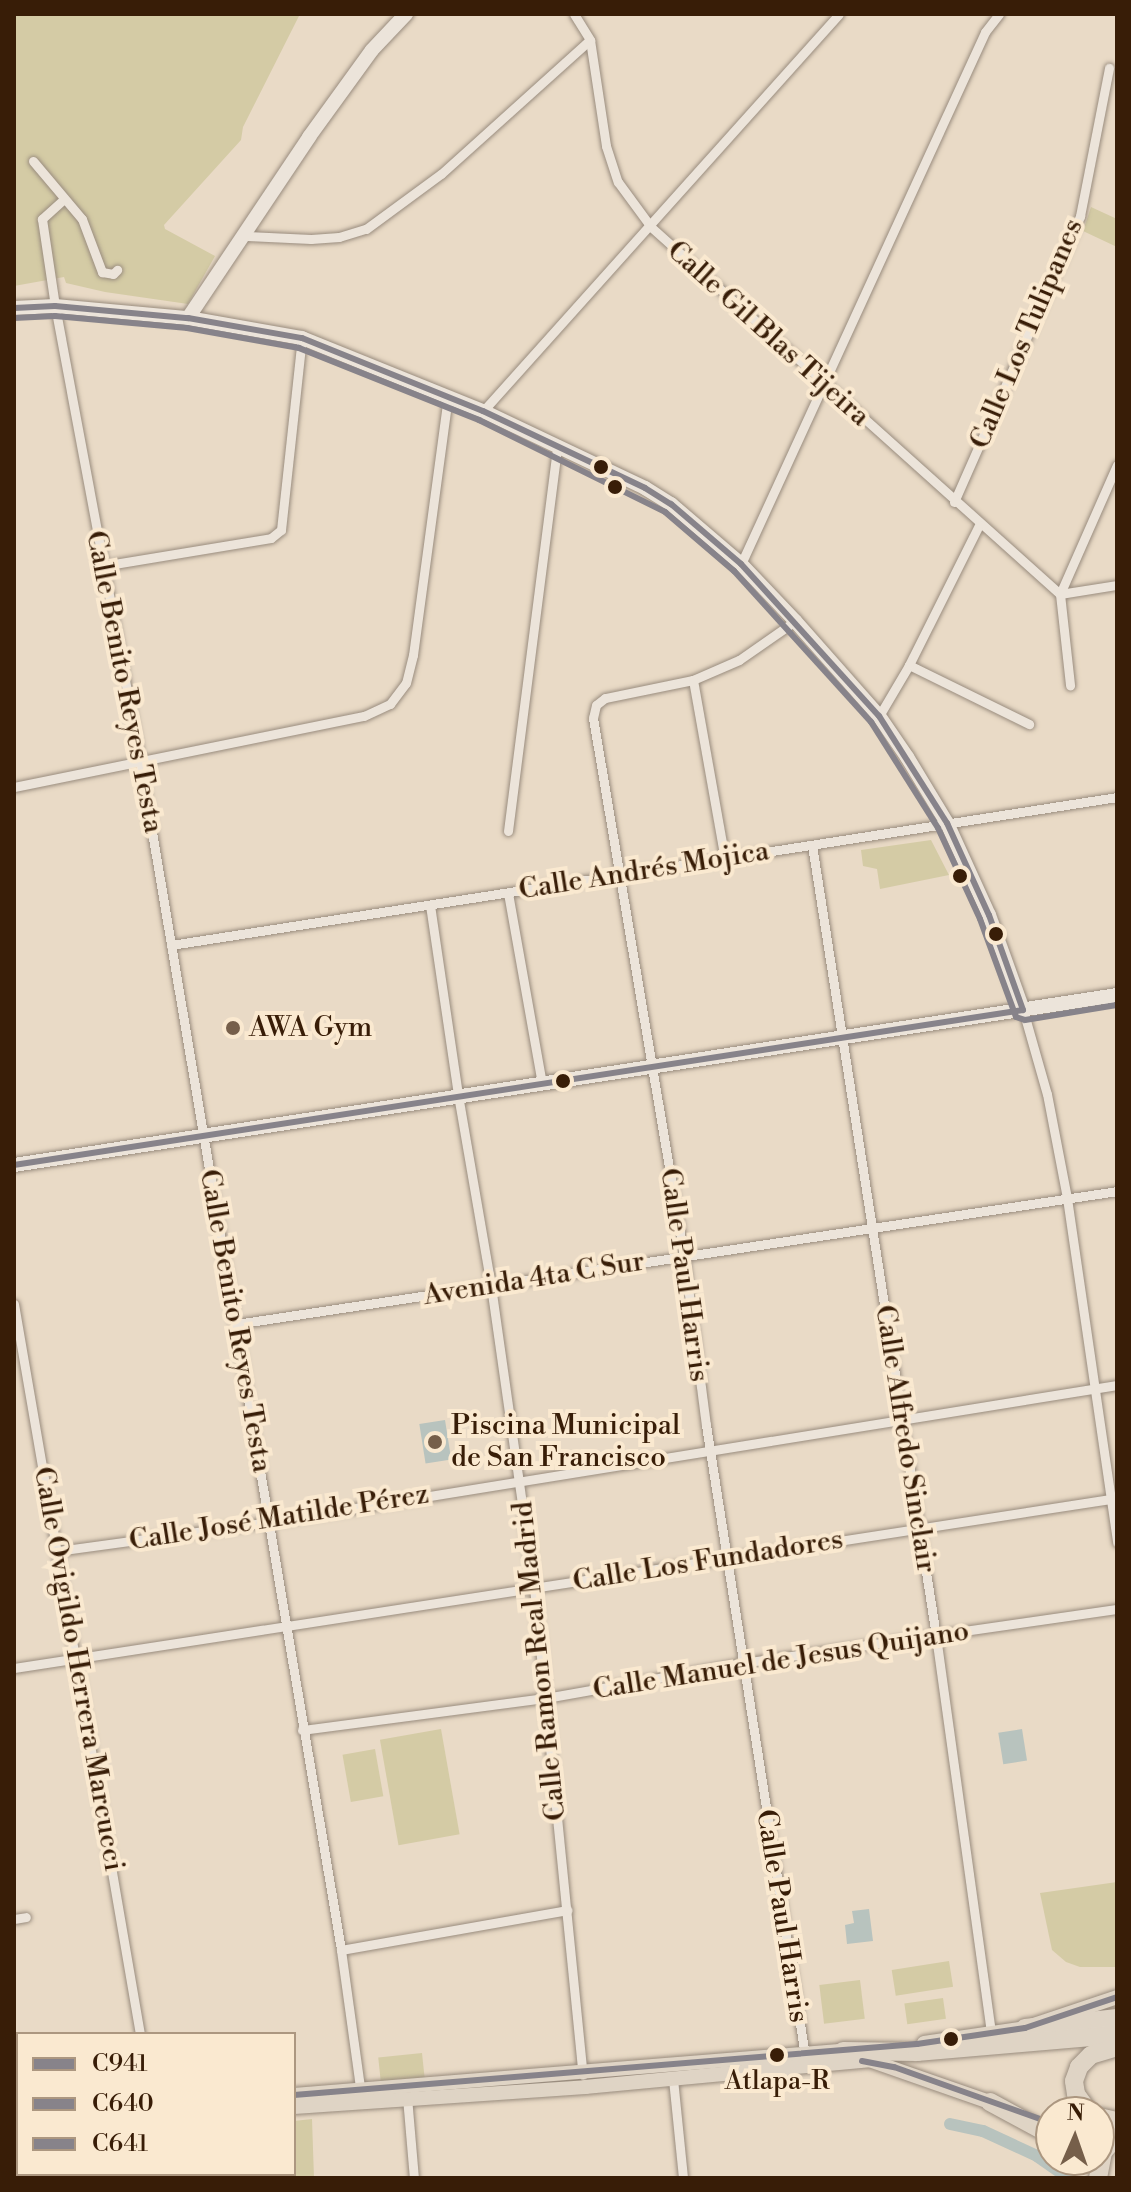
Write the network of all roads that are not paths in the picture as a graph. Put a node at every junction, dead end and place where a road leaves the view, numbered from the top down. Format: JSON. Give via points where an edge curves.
{"nodes":[{"id":1,"x":406,"y":14,"type":"edge"},
{"id":2,"x":574,"y":14,"type":"edge"},
{"id":3,"x":839,"y":14,"type":"edge"},
{"id":4,"x":999,"y":14,"type":"edge"},
{"id":5,"x":590,"y":40,"type":"junction"},
{"id":6,"x":1109,"y":68,"type":"dead end"},
{"id":7,"x":33,"y":161,"type":"dead end"},
{"id":8,"x":64,"y":199,"type":"junction"},
{"id":9,"x":651,"y":227,"type":"junction"},
{"id":10,"x":247,"y":236,"type":"junction"},
{"id":11,"x":117,"y":270,"type":"dead end"},
{"id":12,"x":55,"y":306,"type":"junction"},
{"id":13,"x":14,"y":308,"type":"edge"},
{"id":14,"x":188,"y":318,"type":"junction"},
{"id":15,"x":302,"y":338,"type":"junction"},
{"id":16,"x":823,"y":384,"type":"junction"},
{"id":17,"x":448,"y":396,"type":"junction"},
{"id":18,"x":483,"y":411,"type":"junction"},
{"id":19,"x":557,"y":446,"type":"junction"},
{"id":20,"x":1117,"y":465,"type":"edge"},
{"id":21,"x":954,"y":502,"type":"junction"},
{"id":22,"x":979,"y":525,"type":"junction"},
{"id":23,"x":741,"y":564,"type":"junction"},
{"id":24,"x":102,"y":566,"type":"junction"},
{"id":25,"x":1117,"y":585,"type":"edge"},
{"id":26,"x":1060,"y":594,"type":"junction"},
{"id":27,"x":795,"y":621,"type":"junction"},
{"id":28,"x":909,"y":665,"type":"junction"},
{"id":29,"x":693,"y":680,"type":"junction"},
{"id":30,"x":1070,"y":685,"type":"dead end"},
{"id":31,"x":879,"y":716,"type":"junction"},
{"id":32,"x":1029,"y":724,"type":"dead end"},
{"id":33,"x":140,"y":761,"type":"junction"},
{"id":34,"x":14,"y":787,"type":"edge"},
{"id":35,"x":1117,"y":797,"type":"edge"},
{"id":36,"x":947,"y":823,"type":"junction"},
{"id":37,"x":508,"y":831,"type":"dead end"},
{"id":38,"x":812,"y":845,"type":"junction"},
{"id":39,"x":725,"y":859,"type":"junction"},
{"id":40,"x":621,"y":875,"type":"junction"},
{"id":41,"x":508,"y":893,"type":"junction"},
{"id":42,"x":430,"y":905,"type":"junction"},
{"id":43,"x":171,"y":945,"type":"junction"},
{"id":44,"x":1117,"y":995,"type":"edge"},
{"id":45,"x":1023,"y":1010,"type":"junction"},
{"id":46,"x":842,"y":1038,"type":"junction"},
{"id":47,"x":652,"y":1066,"type":"junction"},
{"id":48,"x":542,"y":1083,"type":"junction"},
{"id":49,"x":458,"y":1095,"type":"junction"},
{"id":50,"x":203,"y":1135,"type":"junction"},
{"id":51,"x":14,"y":1165,"type":"edge"},
{"id":52,"x":1117,"y":1191,"type":"edge"},
{"id":53,"x":1067,"y":1198,"type":"junction"},
{"id":54,"x":872,"y":1230,"type":"junction"},
{"id":55,"x":684,"y":1256,"type":"junction"},
{"id":56,"x":491,"y":1286,"type":"junction"},
{"id":57,"x":14,"y":1304,"type":"edge"},
{"id":58,"x":236,"y":1324,"type":"junction"},
{"id":59,"x":1117,"y":1385,"type":"edge"},
{"id":60,"x":1095,"y":1388,"type":"junction"},
{"id":61,"x":902,"y":1422,"type":"junction"},
{"id":62,"x":710,"y":1450,"type":"junction"},
{"id":63,"x":519,"y":1479,"type":"junction"},
{"id":64,"x":1114,"y":1498,"type":"edge"},
{"id":65,"x":269,"y":1522,"type":"junction"},
{"id":66,"x":919,"y":1529,"type":"junction"},
{"id":67,"x":1117,"y":1542,"type":"edge"},
{"id":68,"x":57,"y":1551,"type":"junction"},
{"id":69,"x":728,"y":1558,"type":"junction"},
{"id":70,"x":534,"y":1587,"type":"junction"},
{"id":71,"x":1117,"y":1609,"type":"edge"},
{"id":72,"x":286,"y":1624,"type":"junction"},
{"id":73,"x":936,"y":1636,"type":"junction"},
{"id":74,"x":74,"y":1658,"type":"junction"},
{"id":75,"x":742,"y":1663,"type":"junction"},
{"id":76,"x":14,"y":1668,"type":"edge"},
{"id":77,"x":546,"y":1698,"type":"junction"},
{"id":78,"x":302,"y":1730,"type":"junction"},
{"id":79,"x":567,"y":1910,"type":"junction"},
{"id":80,"x":26,"y":1917,"type":"dead end"},
{"id":81,"x":14,"y":1919,"type":"edge"},
{"id":82,"x":341,"y":1950,"type":"junction"},
{"id":83,"x":1117,"y":1997,"type":"edge"},
{"id":84,"x":1117,"y":2018,"type":"edge"},
{"id":85,"x":1025,"y":2028,"type":"junction"},
{"id":86,"x":140,"y":2032,"type":"edge"},
{"id":87,"x":991,"y":2033,"type":"junction"},
{"id":88,"x":1117,"y":2035,"type":"edge"},
{"id":89,"x":1117,"y":2044,"type":"edge"},
{"id":90,"x":843,"y":2051,"type":"junction"},
{"id":91,"x":805,"y":2058,"type":"junction"},
{"id":92,"x":869,"y":2060,"type":"junction"},
{"id":93,"x":673,"y":2079,"type":"junction"},
{"id":94,"x":584,"y":2080,"type":"junction"},
{"id":95,"x":407,"y":2091,"type":"junction"},
{"id":96,"x":296,"y":2095,"type":"edge"},
{"id":97,"x":362,"y":2096,"type":"junction"},
{"id":98,"x":1077,"y":2096,"type":"edge"},
{"id":99,"x":990,"y":2102,"type":"junction"},
{"id":100,"x":296,"y":2107,"type":"edge"},
{"id":101,"x":1035,"y":2117,"type":"edge"},
{"id":102,"x":1035,"y":2126,"type":"edge"},
{"id":103,"x":414,"y":2178,"type":"edge"},
{"id":104,"x":683,"y":2178,"type":"edge"}],
"edges":[{"from":1,"to":10,"type":"street","via":[[372,50],[326,114]]},
{"from":2,"to":5,"type":"street","name":"Calle Gil Blas Tijeira"},
{"from":3,"to":9,"type":"street"},
{"from":4,"to":16,"type":"street","via":[[985,32]]},
{"from":5,"to":9,"type":"street","name":"Calle Gil Blas Tijeira","via":[[606,146],[618,182]]},
{"from":5,"to":10,"type":"street","via":[[441,174],[366,229],[311,239]]},
{"from":6,"to":21,"type":"street","name":"Calle Los Tulipanes","via":[[1080,216]]},
{"from":7,"to":8,"type":"street"},
{"from":8,"to":11,"type":"street","via":[[89,231],[102,272]]},
{"from":8,"to":12,"type":"street","name":"Calle Benito Reyes Testa","via":[[42,219]]},
{"from":9,"to":16,"type":"street","name":"Calle Gil Blas Tijeira"},
{"from":9,"to":18,"type":"street"},
{"from":10,"to":14,"type":"street"},
{"from":12,"to":13,"type":"street"},
{"from":12,"to":14,"type":"street"},
{"from":12,"to":24,"type":"street","name":"Calle Benito Reyes Testa"},
{"from":14,"to":15,"type":"street"},
{"from":15,"to":17,"type":"street"},
{"from":15,"to":24,"type":"street","via":[[281,530],[271,538]]},
{"from":16,"to":21,"type":"street","name":"Calle Gil Blas Tijeira"},
{"from":16,"to":23,"type":"street"},
{"from":17,"to":18,"type":"street"},
{"from":17,"to":33,"type":"street","via":[[413,655],[406,683],[390,704],[364,716]]},
{"from":18,"to":19,"type":"street"},
{"from":19,"to":23,"type":"street","via":[[671,504]]},
{"from":19,"to":37,"type":"street"},
{"from":20,"to":26,"type":"street"},
{"from":21,"to":22,"type":"street","name":"Calle Gil Blas Tijeira"},
{"from":22,"to":26,"type":"street","name":"Calle Gil Blas Tijeira"},
{"from":22,"to":28,"type":"street"},
{"from":23,"to":27,"type":"street"},
{"from":24,"to":33,"type":"street","name":"Calle Benito Reyes Testa"},
{"from":25,"to":26,"type":"street"},
{"from":26,"to":30,"type":"street"},
{"from":27,"to":29,"type":"street","name":"Calle Paul Harris","via":[[739,660]]},
{"from":27,"to":31,"type":"street"},
{"from":28,"to":31,"type":"street"},
{"from":28,"to":32,"type":"street"},
{"from":29,"to":39,"type":"street"},
{"from":29,"to":40,"type":"street","name":"Calle Paul Harris","via":[[605,698],[596,705],[593,718]]},
{"from":31,"to":36,"type":"street"},
{"from":33,"to":34,"type":"street"},
{"from":33,"to":43,"type":"street","name":"Calle Benito Reyes Testa"},
{"from":35,"to":36,"type":"street","name":"Calle Andrés Mojica"},
{"from":36,"to":38,"type":"street","name":"Calle Andrés Mojica"},
{"from":36,"to":45,"type":"street","via":[[989,915]]},
{"from":38,"to":39,"type":"street","name":"Calle Andrés Mojica"},
{"from":38,"to":46,"type":"street","name":"Calle Alfredo Sinclair"},
{"from":39,"to":40,"type":"street","name":"Calle Andrés Mojica"},
{"from":40,"to":41,"type":"street","name":"Calle Andrés Mojica"},
{"from":40,"to":47,"type":"street","name":"Calle Paul Harris"},
{"from":41,"to":42,"type":"street","name":"Calle Andrés Mojica"},
{"from":41,"to":48,"type":"street"},
{"from":42,"to":43,"type":"street","name":"Calle Andrés Mojica"},
{"from":42,"to":49,"type":"street","name":"Calle Ramon Real Madrid"},
{"from":43,"to":50,"type":"street","name":"Calle Benito Reyes Testa"},
{"from":44,"to":45,"type":"street"},
{"from":45,"to":46,"type":"street"},
{"from":45,"to":53,"type":"street","via":[[1047,1094]]},
{"from":46,"to":47,"type":"street"},
{"from":46,"to":54,"type":"street","name":"Calle Alfredo Sinclair"},
{"from":47,"to":48,"type":"street"},
{"from":47,"to":55,"type":"street","name":"Calle Paul Harris"},
{"from":48,"to":49,"type":"street"},
{"from":49,"to":50,"type":"street"},
{"from":49,"to":56,"type":"street","name":"Calle Ramon Real Madrid"},
{"from":50,"to":51,"type":"street"},
{"from":50,"to":58,"type":"street","name":"Calle Benito Reyes Testa"},
{"from":52,"to":53,"type":"street","name":"Avenida 4ta C Sur"},
{"from":53,"to":54,"type":"street","name":"Avenida 4ta C Sur"},
{"from":53,"to":60,"type":"street"},
{"from":54,"to":55,"type":"street","name":"Avenida 4ta C Sur"},
{"from":54,"to":61,"type":"street","name":"Calle Alfredo Sinclair"},
{"from":55,"to":56,"type":"street","name":"Avenida 4ta C Sur"},
{"from":55,"to":62,"type":"street","name":"Calle Paul Harris"},
{"from":56,"to":58,"type":"street","name":"Avenida 4ta C Sur"},
{"from":56,"to":63,"type":"street","name":"Calle Ramon Real Madrid"},
{"from":57,"to":68,"type":"street","name":"Calle Ovigildo Herrera Marcucci"},
{"from":58,"to":65,"type":"street","name":"Calle Benito Reyes Testa"},
{"from":59,"to":60,"type":"street","name":"Calle José Matilde Pérez"},
{"from":60,"to":61,"type":"street","name":"Calle José Matilde Pérez"},
{"from":60,"to":64,"type":"street"},
{"from":61,"to":62,"type":"street","name":"Calle José Matilde Pérez"},
{"from":61,"to":66,"type":"street","name":"Calle Alfredo Sinclair"},
{"from":62,"to":63,"type":"street","name":"Calle José Matilde Pérez"},
{"from":62,"to":69,"type":"street","name":"Calle Paul Harris"},
{"from":63,"to":65,"type":"street","name":"Calle José Matilde Pérez"},
{"from":63,"to":70,"type":"street","name":"Calle Ramon Real Madrid"},
{"from":64,"to":66,"type":"street","name":"Calle Los Fundadores"},
{"from":64,"to":67,"type":"street"},
{"from":65,"to":68,"type":"street","name":"Calle José Matilde Pérez"},
{"from":65,"to":72,"type":"street","name":"Calle Benito Reyes Testa"},
{"from":66,"to":69,"type":"street","name":"Calle Los Fundadores"},
{"from":66,"to":73,"type":"street","name":"Calle Alfredo Sinclair"},
{"from":68,"to":74,"type":"street","name":"Calle Ovigildo Herrera Marcucci"},
{"from":69,"to":70,"type":"street","name":"Calle Los Fundadores"},
{"from":69,"to":75,"type":"street","name":"Calle Paul Harris"},
{"from":70,"to":72,"type":"street","name":"Calle Los Fundadores"},
{"from":70,"to":77,"type":"street","name":"Calle Ramon Real Madrid"},
{"from":71,"to":73,"type":"street","name":"Calle Manuel de Jesus Quijano"},
{"from":72,"to":74,"type":"street","name":"Calle Los Fundadores"},
{"from":72,"to":78,"type":"street","name":"Calle Benito Reyes Testa"},
{"from":73,"to":75,"type":"street","name":"Calle Manuel de Jesus Quijano"},
{"from":73,"to":87,"type":"street","name":"Calle Alfredo Sinclair"},
{"from":74,"to":76,"type":"street","name":"Calle Los Fundadores"},
{"from":74,"to":86,"type":"street","name":"Calle Ovigildo Herrera Marcucci"},
{"from":75,"to":77,"type":"street","name":"Calle Manuel de Jesus Quijano"},
{"from":75,"to":91,"type":"street","name":"Calle Paul Harris"},
{"from":77,"to":78,"type":"street","name":"Calle Manuel de Jesus Quijano"},
{"from":77,"to":79,"type":"street","name":"Calle Ramon Real Madrid"},
{"from":78,"to":82,"type":"street","name":"Calle Benito Reyes Testa"},
{"from":79,"to":82,"type":"street"},
{"from":79,"to":94,"type":"street","name":"Calle Ramon Real Madrid"},
{"from":80,"to":81,"type":"street"},
{"from":82,"to":97,"type":"street","name":"Calle Benito Reyes Testa"},
{"from":83,"to":85,"type":"main road"},
{"from":84,"to":85,"type":"highway"},
{"from":85,"to":87,"type":"main road"},
{"from":87,"to":90,"type":"main road"},
{"from":88,"to":90,"type":"highway","via":[[917,2052]]},
{"from":89,"to":92,"type":"highway"},
{"from":89,"to":98,"type":"highway","via":[[1091,2055],[1079,2067],[1074,2081]]},
{"from":90,"to":91,"type":"main road"},
{"from":91,"to":92,"type":"main road"},
{"from":91,"to":93,"type":"main road"},
{"from":91,"to":94,"type":"main road"},
{"from":92,"to":99,"type":"main road"},
{"from":93,"to":94,"type":"main road"},
{"from":93,"to":104,"type":"street"},
{"from":94,"to":95,"type":"main road"},
{"from":95,"to":97,"type":"main road"},
{"from":95,"to":103,"type":"street"},
{"from":96,"to":97,"type":"main road"},
{"from":97,"to":100,"type":"main road"},
{"from":99,"to":101,"type":"main road"},
{"from":99,"to":102,"type":"highway"}]}
